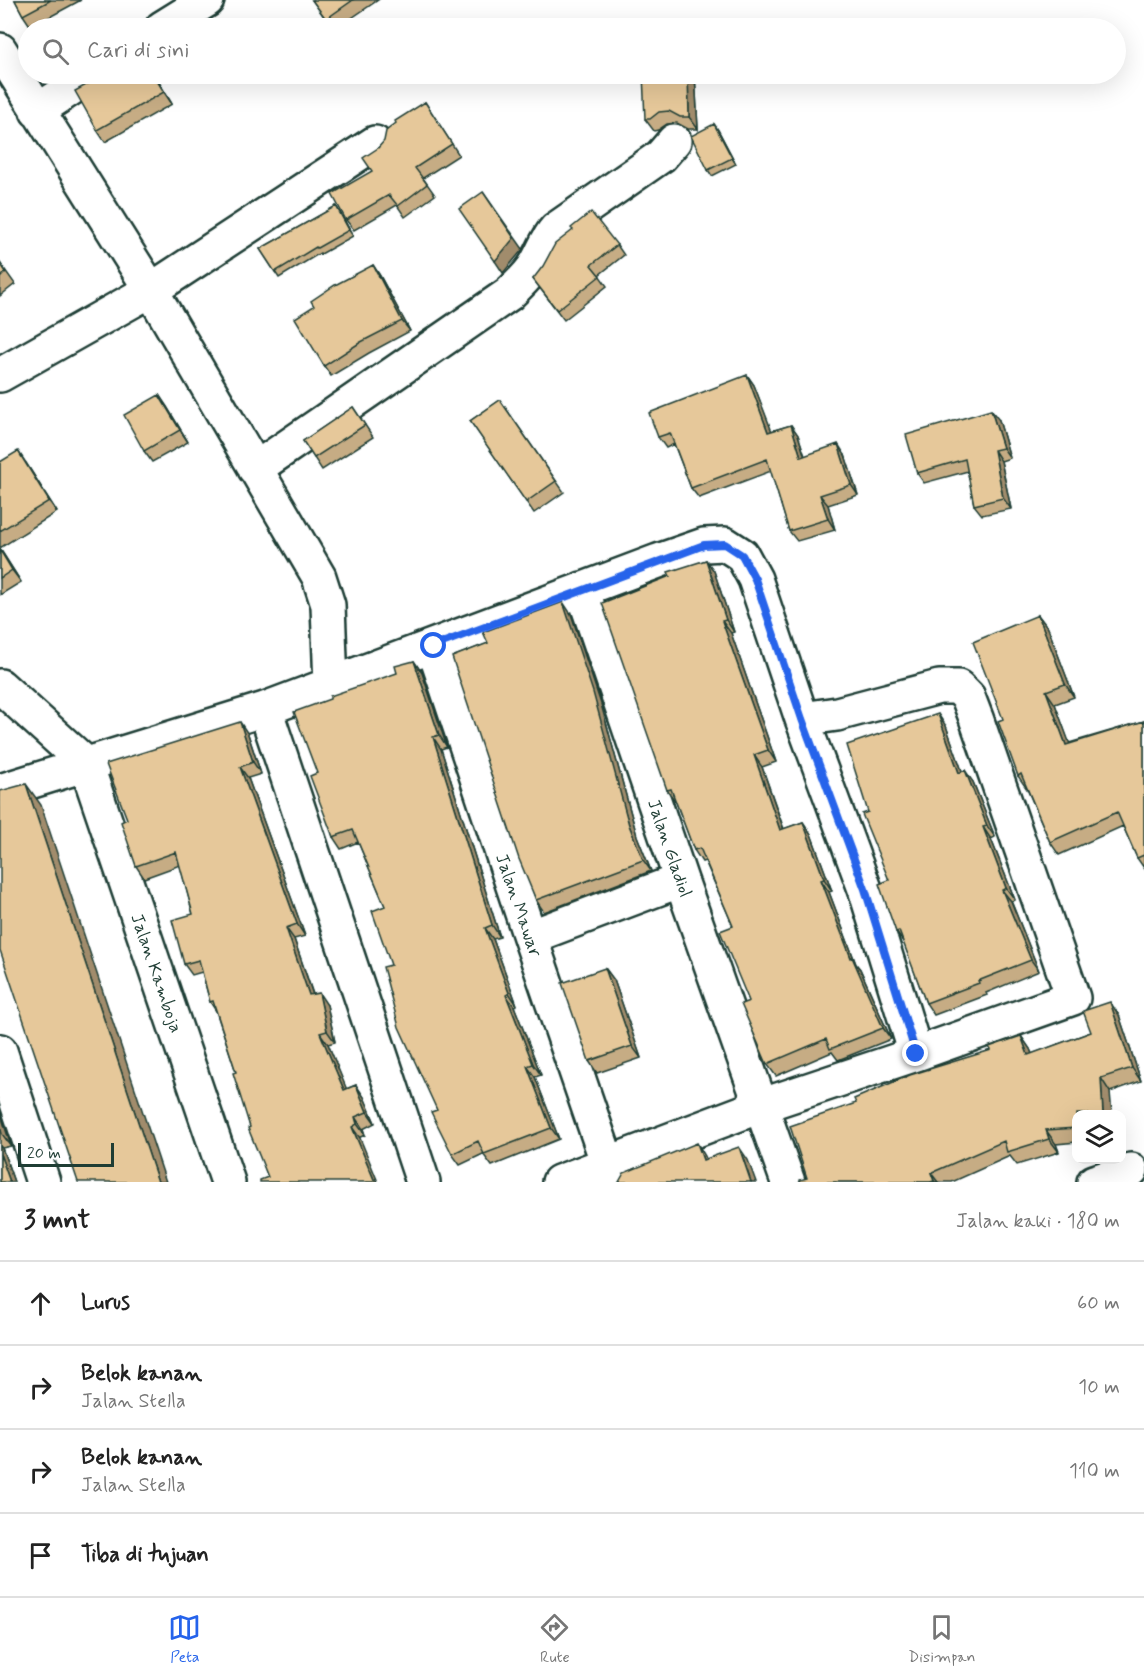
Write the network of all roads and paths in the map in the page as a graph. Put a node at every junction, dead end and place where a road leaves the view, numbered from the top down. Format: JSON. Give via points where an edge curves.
{"nodes":[{"id":1,"x":207,"y":0,"type":"edge"},
{"id":2,"x":178,"y":18,"type":"edge"},
{"id":3,"x":0,"y":50,"type":"edge"},
{"id":4,"x":18,"y":80,"type":"edge"},
{"id":5,"x":21,"y":84,"type":"edge"},
{"id":6,"x":78,"y":84,"type":"edge"},
{"id":7,"x":37,"y":111,"type":"junction"},
{"id":8,"x":674,"y":141,"type":"dead end"},
{"id":9,"x":375,"y":143,"type":"dead end"},
{"id":10,"x":151,"y":290,"type":"junction"},
{"id":11,"x":0,"y":375,"type":"edge"},
{"id":12,"x":255,"y":469,"type":"junction"},
{"id":13,"x":582,"y":589,"type":"junction"},
{"id":14,"x":434,"y":646,"type":"junction"},
{"id":15,"x":0,"y":686,"type":"edge"},
{"id":16,"x":331,"y":686,"type":"junction"},
{"id":17,"x":265,"y":709,"type":"junction"},
{"id":18,"x":802,"y":719,"type":"junction"},
{"id":19,"x":86,"y":764,"type":"junction"},
{"id":20,"x":0,"y":790,"type":"edge"},
{"id":21,"x":681,"y":880,"type":"junction"},
{"id":22,"x":530,"y":937,"type":"junction"},
{"id":23,"x":0,"y":1051,"type":"edge"},
{"id":24,"x":916,"y":1054,"type":"junction"},
{"id":25,"x":760,"y":1106,"type":"junction"},
{"id":26,"x":1131,"y":1170,"type":"dead end"},
{"id":27,"x":611,"y":1173,"type":"edge"},
{"id":28,"x":43,"y":1182,"type":"edge"},
{"id":29,"x":228,"y":1182,"type":"edge"},
{"id":30,"x":423,"y":1182,"type":"edge"},
{"id":31,"x":559,"y":1182,"type":"edge"},
{"id":32,"x":788,"y":1182,"type":"edge"},
{"id":33,"x":1094,"y":1182,"type":"edge"}],
"edges":[{"from":1,"to":2,"type":"street"},
{"from":3,"to":4,"type":"street"},
{"from":5,"to":7,"type":"street"},
{"from":6,"to":7,"type":"street"},
{"from":7,"to":10,"type":"street"},
{"from":8,"to":12,"type":"street","via":[[661,156],[556,229],[528,275],[509,294]]},
{"from":9,"to":10,"type":"street"},
{"from":10,"to":11,"type":"street"},
{"from":10,"to":12,"type":"street"},
{"from":12,"to":16,"type":"street","via":[[319,577],[328,605]]},
{"from":13,"to":14,"type":"street"},
{"from":13,"to":18,"type":"street","via":[[704,545],[725,544],[742,555],[755,579]]},
{"from":13,"to":21,"type":"street","name":"Jalan Gladiol"},
{"from":14,"to":16,"type":"street"},
{"from":14,"to":22,"type":"street","name":"Jalan Mawar"},
{"from":15,"to":19,"type":"street"},
{"from":16,"to":17,"type":"street"},
{"from":17,"to":19,"type":"street"},
{"from":17,"to":30,"type":"street"},
{"from":18,"to":24,"type":"street","via":[[865,889]]},
{"from":18,"to":24,"type":"street","via":[[837,714],[939,687],[958,687],[968,697],[1072,998]]},
{"from":19,"to":20,"type":"street"},
{"from":19,"to":29,"type":"street","name":"Jalan Kamboja"},
{"from":21,"to":22,"type":"street"},
{"from":21,"to":25,"type":"street","name":"Jalan Gladiol"},
{"from":22,"to":27,"type":"street","name":"Jalan Mawar"},
{"from":23,"to":28,"type":"street"},
{"from":24,"to":25,"type":"street"},
{"from":25,"to":27,"type":"street"},
{"from":25,"to":32,"type":"street","name":"Jalan Gladiol"},
{"from":26,"to":33,"type":"street"},
{"from":27,"to":31,"type":"street"}]}
